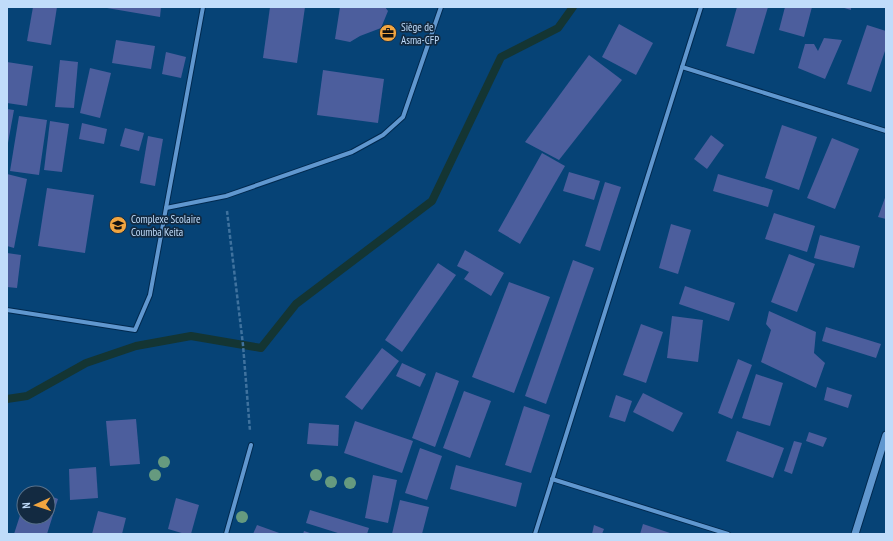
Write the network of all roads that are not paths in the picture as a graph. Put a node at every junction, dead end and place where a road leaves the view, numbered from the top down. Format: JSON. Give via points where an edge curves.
{"nodes":[{"id":1,"x":203,"y":7,"type":"edge"},
{"id":2,"x":441,"y":7,"type":"edge"},
{"id":3,"x":701,"y":7,"type":"edge"},
{"id":4,"x":682,"y":67,"type":"junction"},
{"id":5,"x":886,"y":131,"type":"edge"},
{"id":6,"x":166,"y":208,"type":"junction"},
{"id":7,"x":7,"y":310,"type":"edge"},
{"id":8,"x":886,"y":435,"type":"edge"},
{"id":9,"x":251,"y":445,"type":"road end"},
{"id":10,"x":552,"y":479,"type":"junction"},
{"id":11,"x":226,"y":534,"type":"edge"},
{"id":12,"x":535,"y":534,"type":"edge"},
{"id":13,"x":728,"y":534,"type":"edge"},
{"id":14,"x":855,"y":534,"type":"edge"}],
"edges":[{"from":1,"to":6,"type":"street"},
{"from":2,"to":6,"type":"street","via":[[403,117],[383,135],[352,152],[226,196]]},
{"from":3,"to":4,"type":"street"},
{"from":4,"to":5,"type":"street"},
{"from":4,"to":10,"type":"street"},
{"from":6,"to":7,"type":"street","via":[[150,295],[135,330]]},
{"from":8,"to":14,"type":"street"},
{"from":9,"to":11,"type":"street"},
{"from":10,"to":12,"type":"street"},
{"from":10,"to":13,"type":"street"}]}
